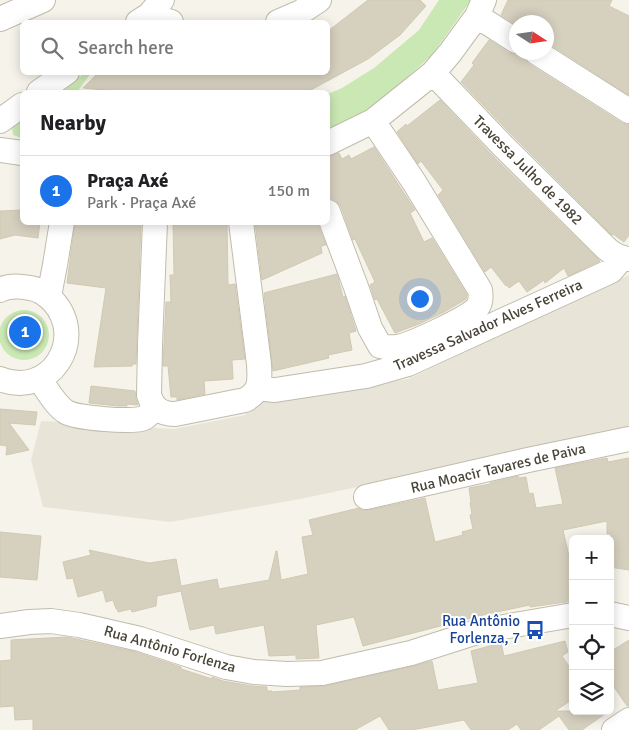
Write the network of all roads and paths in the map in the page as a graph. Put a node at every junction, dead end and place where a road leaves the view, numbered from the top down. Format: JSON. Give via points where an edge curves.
{"nodes":[{"id":1,"x":43,"y":0,"type":"edge"},
{"id":2,"x":319,"y":0,"type":"edge"},
{"id":3,"x":480,"y":8,"type":"edge"},
{"id":4,"x":150,"y":13,"type":"edge"},
{"id":5,"x":0,"y":19,"type":"edge"},
{"id":6,"x":166,"y":20,"type":"edge"},
{"id":7,"x":283,"y":20,"type":"edge"},
{"id":8,"x":509,"y":35,"type":"edge"},
{"id":9,"x":549,"y":60,"type":"edge"},
{"id":10,"x":433,"y":73,"type":"junction"},
{"id":11,"x":63,"y":75,"type":"edge"},
{"id":12,"x":42,"y":90,"type":"edge"},
{"id":13,"x":20,"y":106,"type":"edge"},
{"id":14,"x":629,"y":111,"type":"edge"},
{"id":15,"x":0,"y":121,"type":"edge"},
{"id":16,"x":373,"y":122,"type":"junction"},
{"id":17,"x":330,"y":142,"type":"edge"},
{"id":18,"x":0,"y":150,"type":"edge"},
{"id":19,"x":20,"y":154,"type":"edge"},
{"id":20,"x":330,"y":218,"type":"edge"},
{"id":21,"x":62,"y":225,"type":"edge"},
{"id":22,"x":155,"y":225,"type":"edge"},
{"id":23,"x":240,"y":225,"type":"edge"},
{"id":24,"x":626,"y":259,"type":"edge"},
{"id":25,"x":0,"y":290,"type":"edge"},
{"id":26,"x":49,"y":296,"type":"junction"},
{"id":27,"x":380,"y":346,"type":"junction"},
{"id":28,"x":366,"y":376,"type":"junction"},
{"id":29,"x":0,"y":379,"type":"edge"},
{"id":30,"x":39,"y":379,"type":"junction"},
{"id":31,"x":258,"y":388,"type":"junction"},
{"id":32,"x":155,"y":407,"type":"junction"},
{"id":33,"x":629,"y":439,"type":"edge"},
{"id":34,"x":366,"y":497,"type":"dead end"},
{"id":35,"x":569,"y":615,"type":"edge"},
{"id":36,"x":614,"y":615,"type":"edge"},
{"id":37,"x":629,"y":618,"type":"edge"},
{"id":38,"x":0,"y":626,"type":"edge"},
{"id":39,"x":629,"y":720,"type":"edge"},
{"id":40,"x":614,"y":730,"type":"edge"}],
"edges":[{"from":1,"to":5,"type":"street"},
{"from":2,"to":7,"type":"street"},
{"from":3,"to":8,"type":"street"},
{"from":3,"to":10,"type":"street"},
{"from":4,"to":6,"type":"street"},
{"from":9,"to":14,"type":"street"},
{"from":10,"to":16,"type":"street"},
{"from":10,"to":24,"type":"street","name":"Travessa Julho de 1982","via":[[607,249]]},
{"from":11,"to":12,"type":"street"},
{"from":13,"to":15,"type":"street"},
{"from":16,"to":17,"type":"street"},
{"from":16,"to":27,"type":"street","name":"Travessa Salvador Alves Ferreira","via":[[472,275],[481,296],[472,313],[411,343],[396,347]]},
{"from":18,"to":19,"type":"street"},
{"from":20,"to":27,"type":"street","name":"Travessa Salvador Alves Ferreira","via":[[370,328]]},
{"from":21,"to":26,"type":"street"},
{"from":22,"to":32,"type":"street","via":[[148,383]]},
{"from":23,"to":31,"type":"street","via":[[260,364]]},
{"from":24,"to":28,"type":"street","name":"Travessa Salvador Alves Ferreira","via":[[610,271],[408,364]]},
{"from":25,"to":26,"type":"street","via":[[20,286],[35,288]]},
{"from":26,"to":30,"type":"street","via":[[60,308],[67,340],[58,363]]},
{"from":27,"to":28,"type":"street"},
{"from":28,"to":31,"type":"street","name":"Travessa Salvador Alves Ferreira","via":[[275,390]]},
{"from":29,"to":30,"type":"street","via":[[24,383]]},
{"from":30,"to":32,"type":"street","via":[[64,411],[73,416],[136,420]]},
{"from":31,"to":32,"type":"street","via":[[245,400],[174,414]]},
{"from":33,"to":34,"type":"street","name":"Rua Moacir Tavares de Paiva"},
{"from":35,"to":38,"type":"street","name":"Rua Antônio Forlenza","via":[[480,631],[411,653],[322,673],[287,674],[226,667],[140,639],[79,625],[51,621]]},
{"from":36,"to":37,"type":"street"},
{"from":39,"to":40,"type":"street"}]}
